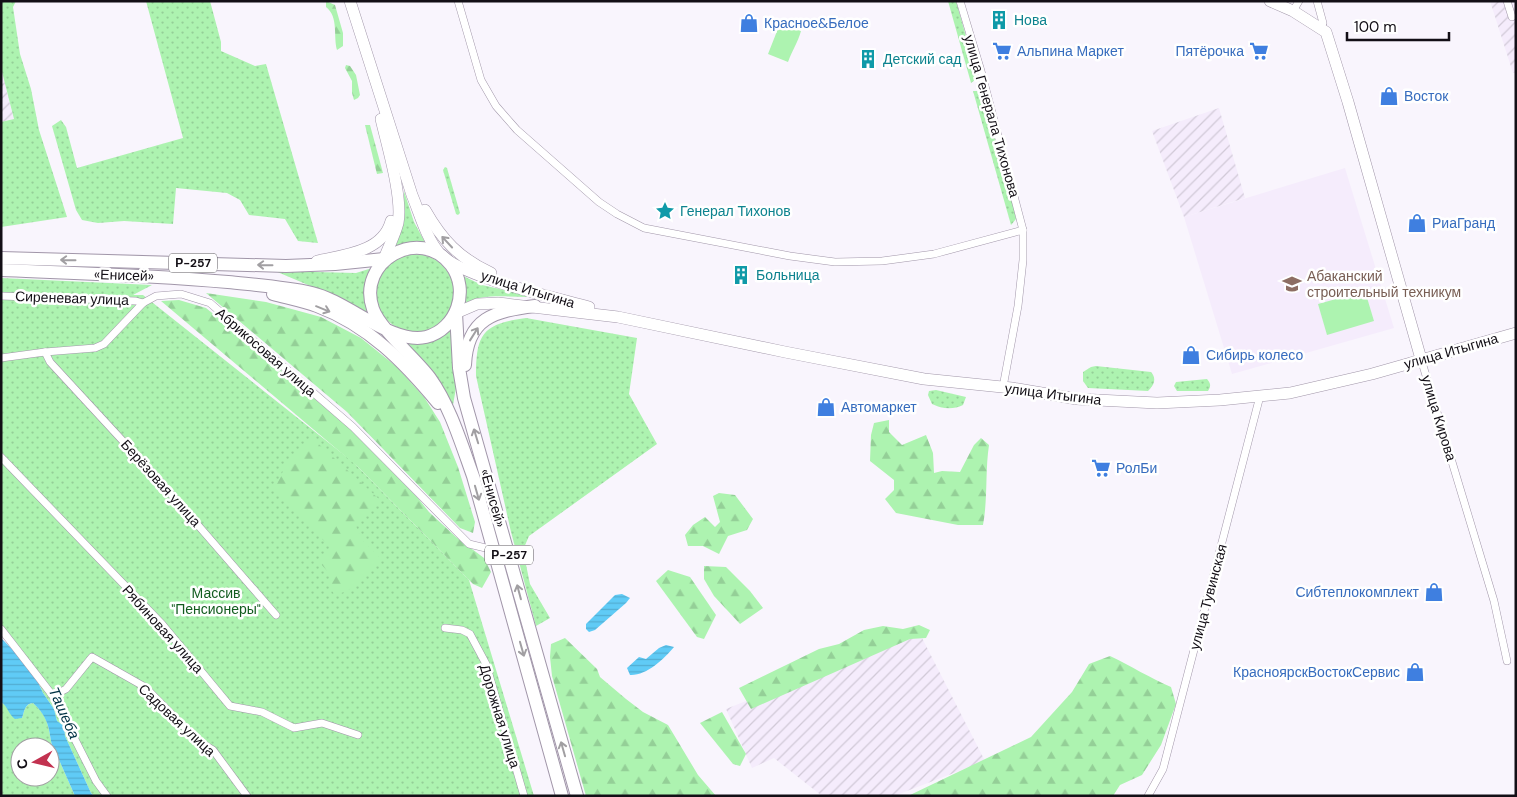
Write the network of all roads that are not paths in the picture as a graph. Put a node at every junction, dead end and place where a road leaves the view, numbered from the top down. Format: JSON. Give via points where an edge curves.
{"nodes":[{"id":1,"x":349,"y":1,"type":"edge"},
{"id":2,"x":458,"y":1,"type":"edge"},
{"id":3,"x":960,"y":1,"type":"edge"},
{"id":4,"x":1270,"y":1,"type":"edge"},
{"id":5,"x":1317,"y":1,"type":"edge"},
{"id":6,"x":1507,"y":1,"type":"edge"},
{"id":7,"x":1296,"y":6,"type":"edge"},
{"id":8,"x":1512,"y":17,"type":"dead end"},
{"id":9,"x":1325,"y":28,"type":"junction"},
{"id":10,"x":390,"y":162,"type":"junction"},
{"id":11,"x":403,"y":166,"type":"junction"},
{"id":12,"x":1023,"y":230,"type":"junction"},
{"id":13,"x":441,"y":255,"type":"junction"},
{"id":14,"x":1,"y":258,"type":"edge"},
{"id":15,"x":384,"y":259,"type":"junction"},
{"id":16,"x":301,"y":265,"type":"junction"},
{"id":17,"x":1,"y":270,"type":"edge"},
{"id":18,"x":190,"y":278,"type":"junction"},
{"id":19,"x":534,"y":292,"type":"junction"},
{"id":20,"x":1,"y":296,"type":"edge"},
{"id":21,"x":143,"y":303,"type":"junction"},
{"id":22,"x":535,"y":306,"type":"junction"},
{"id":23,"x":456,"y":313,"type":"junction"},
{"id":24,"x":618,"y":316,"type":"junction"},
{"id":25,"x":387,"y":329,"type":"junction"},
{"id":26,"x":1516,"y":333,"type":"edge"},
{"id":27,"x":45,"y":352,"type":"junction"},
{"id":28,"x":1,"y":358,"type":"edge"},
{"id":29,"x":1421,"y":360,"type":"junction"},
{"id":30,"x":1003,"y":387,"type":"junction"},
{"id":31,"x":1260,"y":396,"type":"junction"},
{"id":32,"x":464,"y":398,"type":"junction"},
{"id":33,"x":462,"y":446,"type":"junction"},
{"id":34,"x":1,"y":457,"type":"edge"},
{"id":35,"x":494,"y":550,"type":"junction"},
{"id":36,"x":276,"y":615,"type":"dead end"},
{"id":37,"x":445,"y":628,"type":"dead end"},
{"id":38,"x":1,"y":629,"type":"edge"},
{"id":39,"x":1507,"y":661,"type":"dead end"},
{"id":40,"x":53,"y":696,"type":"junction"},
{"id":41,"x":358,"y":735,"type":"dead end"},
{"id":42,"x":107,"y":796,"type":"edge"},
{"id":43,"x":247,"y":796,"type":"edge"},
{"id":44,"x":524,"y":796,"type":"edge"},
{"id":45,"x":562,"y":796,"type":"edge"},
{"id":46,"x":577,"y":796,"type":"edge"},
{"id":47,"x":1148,"y":796,"type":"edge"}],
"edges":[{"from":1,"to":10,"type":"main road"},
{"from":1,"to":11,"type":"main road"},
{"from":2,"to":12,"type":"street","via":[[481,80],[496,106],[517,130],[599,202],[644,228],[835,262],[882,261],[934,254]]},
{"from":3,"to":12,"type":"street","name":"улица Генерала Тихонова"},
{"from":4,"to":7,"type":"main road"},
{"from":5,"to":9,"type":"street"},
{"from":6,"to":8,"type":"street"},
{"from":7,"to":9,"type":"main road"},
{"from":9,"to":29,"type":"main road","name":"улица Кирова"},
{"from":10,"to":15,"type":"main road","via":[[399,210],[398,223]]},
{"from":10,"to":16,"type":"main road","via":[[392,219],[384,236],[370,247],[356,252]]},
{"from":11,"to":13,"type":"main road","via":[[423,223]]},
{"from":19,"to":11,"type":"main road","one_way":true,"via":[[464,259],[449,245],[432,223]]},
{"from":12,"to":30,"type":"street","name":"улица Генерала Тихонова","via":[[1018,306]]},
{"from":13,"to":15,"type":"highway","name":"«Енисей»","number":"Р-257","via":[[414,248],[402,249]]},
{"from":13,"to":19,"type":"main road","name":"улица Итыгина","via":[[468,270]]},
{"from":13,"to":23,"type":"highway","name":"«Енисей»","number":"Р-257","via":[[459,283]]},
{"from":16,"to":14,"type":"highway","name":"«Енисей»","number":"Р-257","one_way":true},
{"from":15,"to":16,"type":"highway","name":"«Енисей»","number":"Р-257"},
{"from":15,"to":25,"type":"highway","number":"Р-257","via":[[372,280],[371,300],[378,320]]},
{"from":17,"to":18,"type":"highway","name":"«Енисей»","number":"Р-257"},
{"from":18,"to":25,"type":"highway","name":"«Енисей»","number":"Р-257","via":[[314,293]]},
{"from":18,"to":33,"type":"highway","number":"Р-257","one_way":true,"via":[[304,302],[338,315],[364,330],[403,362],[424,386],[439,404]]},
{"from":19,"to":24,"type":"main road","name":"улица Итыгина"},
{"from":20,"to":21,"type":"street","name":"Сиреневая улица"},
{"from":21,"to":27,"type":"street","name":"Абрикосовая улица","via":[[104,344],[95,348]]},
{"from":21,"to":35,"type":"street","name":"Абрикосовая улица","via":[[156,296],[181,294],[210,304],[353,427],[469,544]]},
{"from":22,"to":23,"type":"main road","name":"улица Итыгина","via":[[476,304]]},
{"from":22,"to":24,"type":"main road","name":"улица Итыгина"},
{"from":32,"to":22,"type":"highway","one_way":true,"via":[[466,352],[472,334],[492,316],[506,310]]},
{"from":23,"to":25,"type":"highway","name":"«Енисей»","number":"Р-257","via":[[439,331],[426,336],[413,338]]},
{"from":23,"to":32,"type":"highway","name":"«Енисей»","number":"Р-257"},
{"from":24,"to":30,"type":"main road","name":"улица Итыгина","via":[[924,379]]},
{"from":25,"to":33,"type":"highway","number":"Р-257","via":[[440,393]]},
{"from":26,"to":29,"type":"main road","name":"улица Итыгина"},
{"from":27,"to":28,"type":"street","name":"Абрикосовая улица"},
{"from":27,"to":36,"type":"street","name":"Берёзовая улица","via":[[50,362],[157,478]]},
{"from":29,"to":31,"type":"main road","name":"улица Итыгина","via":[[1290,393]]},
{"from":29,"to":39,"type":"street","name":"улица Кирова","via":[[1492,592]]},
{"from":30,"to":31,"type":"main road","name":"улица Итыгина","via":[[1077,399],[1157,403]]},
{"from":31,"to":47,"type":"street","name":"улица Тувинская","via":[[1163,769]]},
{"from":46,"to":32,"type":"highway","name":"«Енисей»","number":"Р-257","one_way":true},
{"from":33,"to":35,"type":"highway","name":"«Енисей»","number":"Р-257","one_way":true},
{"from":34,"to":41,"type":"street","name":"Рябиновая улица","via":[[162,624],[230,706],[262,712],[294,728],[322,723]]},
{"from":35,"to":45,"type":"highway","name":"«Енисей»","number":"Р-257","one_way":true},
{"from":37,"to":44,"type":"street","name":"Дорожная улица","via":[[470,634],[486,664]]},
{"from":38,"to":40,"type":"street"},
{"from":40,"to":42,"type":"street","via":[[96,781]]},
{"from":40,"to":43,"type":"street","name":"Садовая улица","via":[[66,689],[92,657],[145,687],[198,741],[213,750]]}]}
